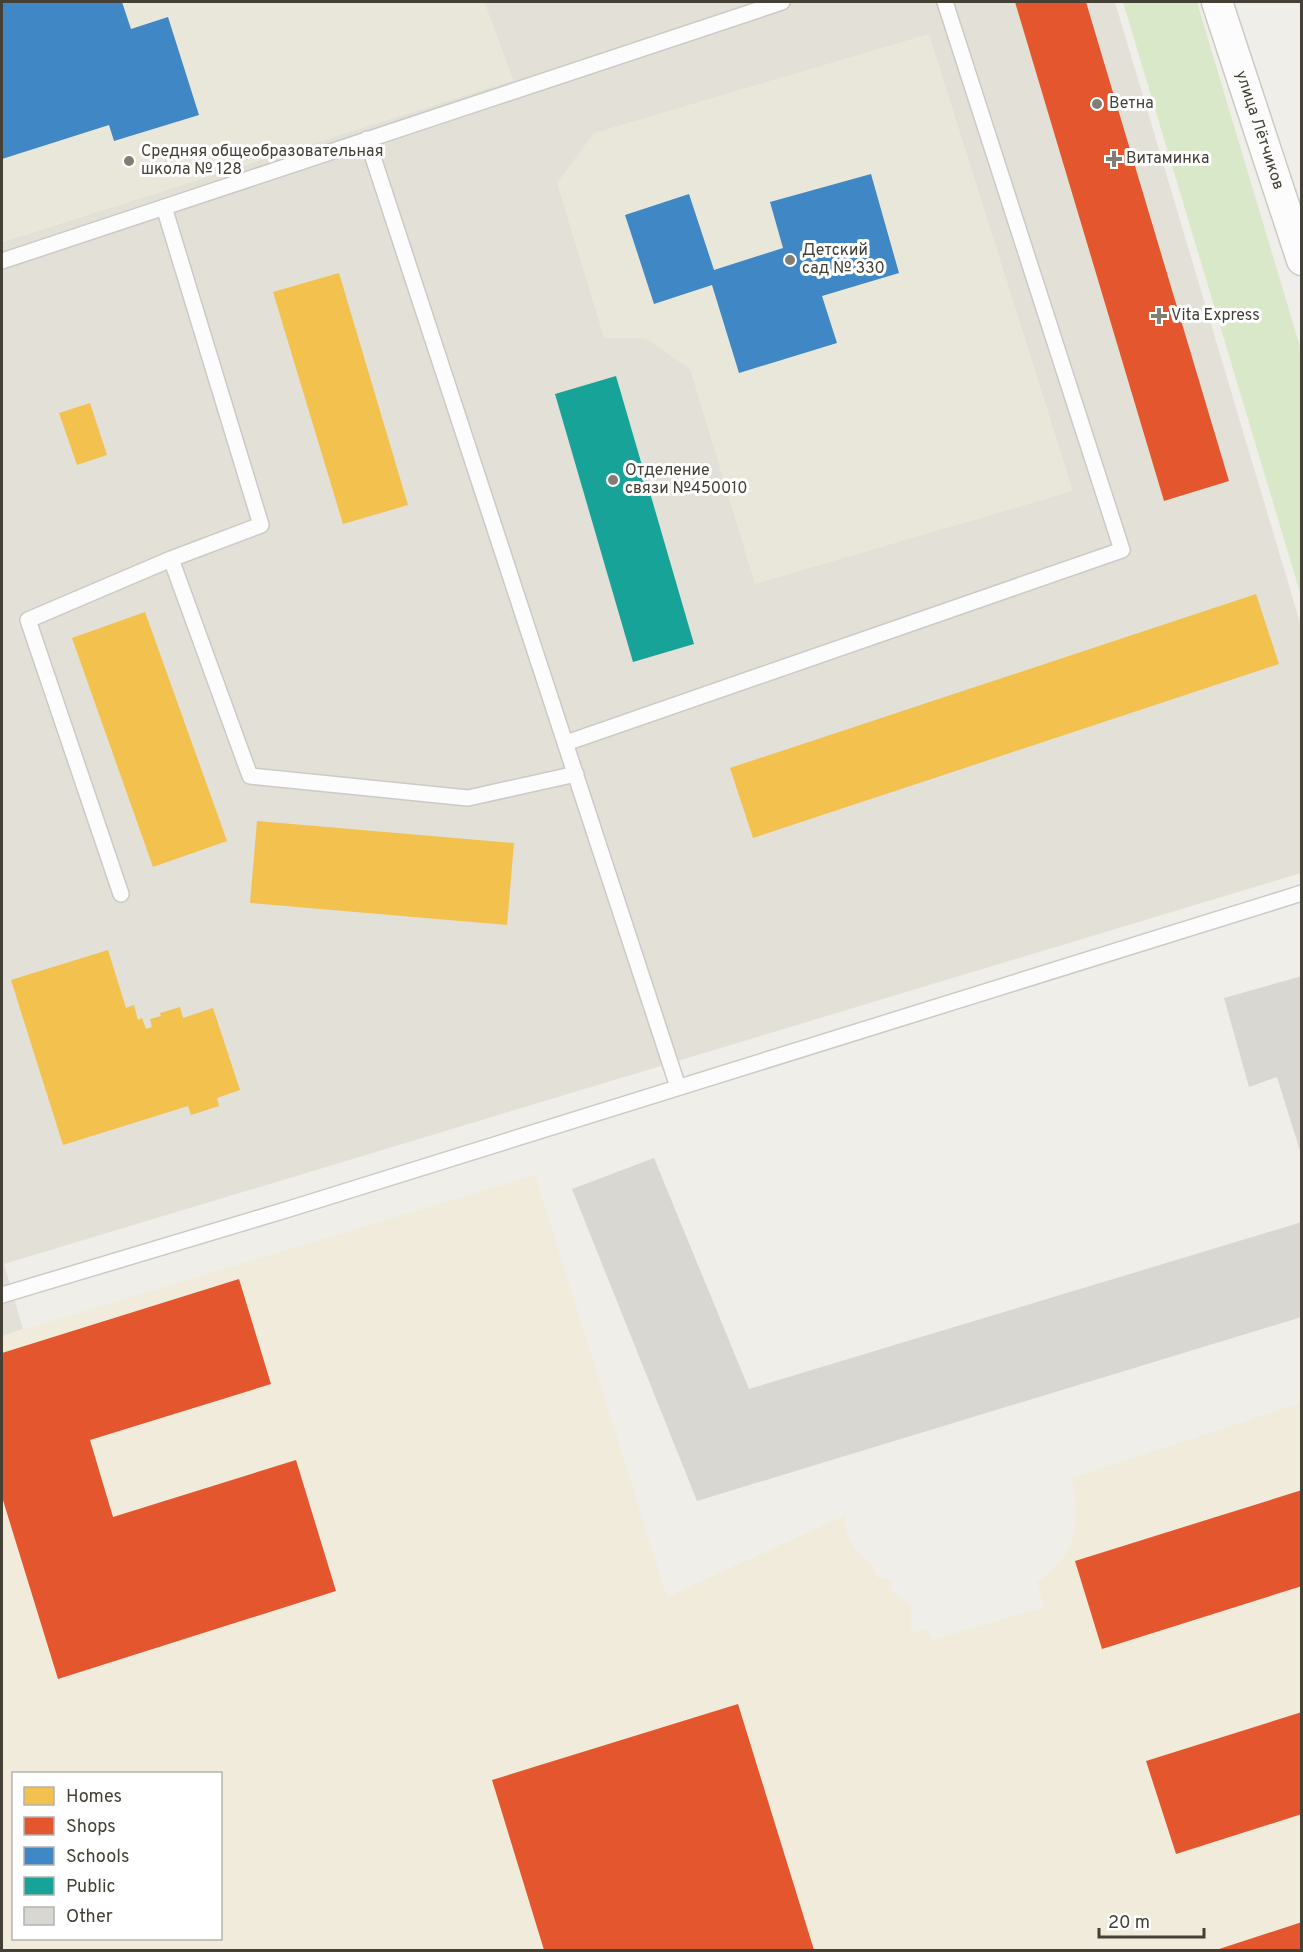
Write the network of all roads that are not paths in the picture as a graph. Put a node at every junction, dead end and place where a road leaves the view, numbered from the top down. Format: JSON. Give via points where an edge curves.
{"nodes":[{"id":1,"x":782,"y":2,"type":"edge"},
{"id":2,"x":945,"y":2,"type":"edge"},
{"id":3,"x":1217,"y":2,"type":"edge"},
{"id":4,"x":367,"y":139,"type":"junction"},
{"id":5,"x":164,"y":207,"type":"junction"},
{"id":6,"x":1302,"y":260,"type":"edge"},
{"id":7,"x":2,"y":261,"type":"edge"},
{"id":8,"x":171,"y":559,"type":"junction"},
{"id":9,"x":566,"y":744,"type":"junction"},
{"id":10,"x":576,"y":774,"type":"junction"},
{"id":11,"x":1302,"y":893,"type":"edge"},
{"id":12,"x":121,"y":894,"type":"dead end"},
{"id":13,"x":678,"y":1087,"type":"junction"},
{"id":14,"x":2,"y":1295,"type":"edge"}],
"edges":[{"from":1,"to":4,"type":"lane"},
{"from":2,"to":9,"type":"lane","via":[[1122,550]]},
{"from":3,"to":6,"type":"street","name":"улица Лётчиков"},
{"from":4,"to":5,"type":"lane"},
{"from":4,"to":9,"type":"lane"},
{"from":5,"to":7,"type":"lane"},
{"from":5,"to":8,"type":"lane","via":[[261,525]]},
{"from":8,"to":10,"type":"lane","via":[[250,776],[468,798]]},
{"from":8,"to":12,"type":"lane","via":[[28,620]]},
{"from":9,"to":10,"type":"lane"},
{"from":10,"to":13,"type":"lane"},
{"from":11,"to":13,"type":"lane"},
{"from":13,"to":14,"type":"lane"}]}
